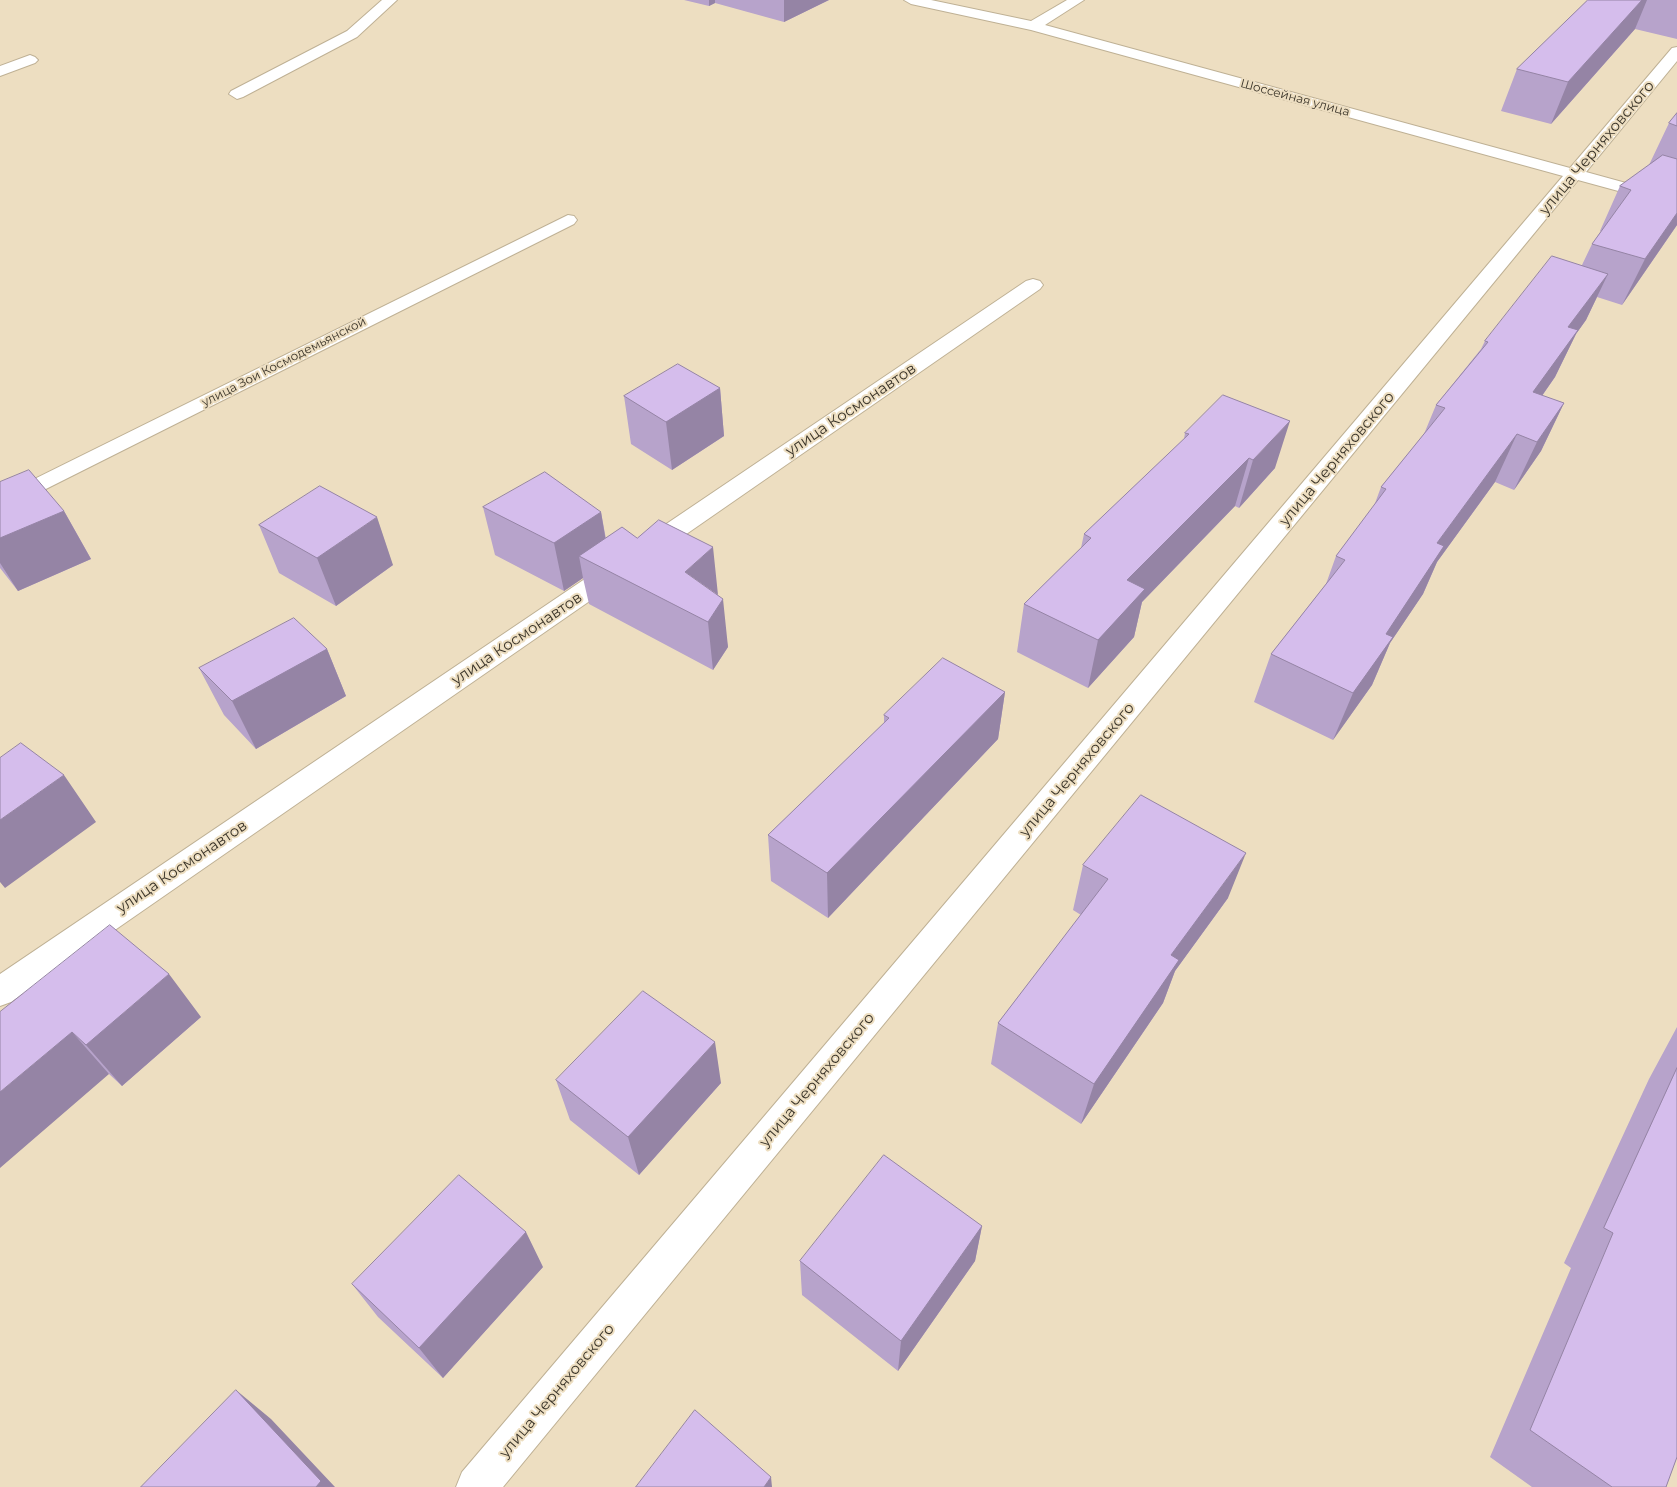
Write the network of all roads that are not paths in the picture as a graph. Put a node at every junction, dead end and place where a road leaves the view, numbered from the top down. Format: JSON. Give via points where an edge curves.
{"nodes":[{"id":1,"x":390,"y":0,"type":"edge"},
{"id":2,"x":911,"y":0,"type":"edge"},
{"id":3,"x":1077,"y":0,"type":"edge"},
{"id":4,"x":1034,"y":26,"type":"junction"},
{"id":5,"x":1677,"y":51,"type":"edge"},
{"id":6,"x":30,"y":60,"type":"dead end"},
{"id":7,"x":0,"y":71,"type":"edge"},
{"id":8,"x":237,"y":94,"type":"dead end"},
{"id":9,"x":1575,"y":175,"type":"junction"},
{"id":10,"x":1677,"y":202,"type":"edge"},
{"id":11,"x":568,"y":220,"type":"dead end"},
{"id":12,"x":1033,"y":285,"type":"dead end"},
{"id":13,"x":0,"y":505,"type":"edge"},
{"id":14,"x":0,"y":992,"type":"edge"},
{"id":15,"x":477,"y":1487,"type":"edge"}],
"edges":[{"from":1,"to":8,"type":"street","via":[[352,34]]},
{"from":2,"to":4,"type":"street","name":"Шоссейная улица"},
{"from":3,"to":4,"type":"street"},
{"from":4,"to":9,"type":"street","name":"Шоссейная улица"},
{"from":5,"to":9,"type":"street","name":"улица Черняховского"},
{"from":6,"to":7,"type":"street"},
{"from":9,"to":10,"type":"street","name":"Шоссейная улица"},
{"from":9,"to":15,"type":"street","name":"улица Черняховского"},
{"from":11,"to":13,"type":"street","name":"улица Зои Космодемьянской"},
{"from":12,"to":14,"type":"street","name":"улица Космонавтов"}]}
